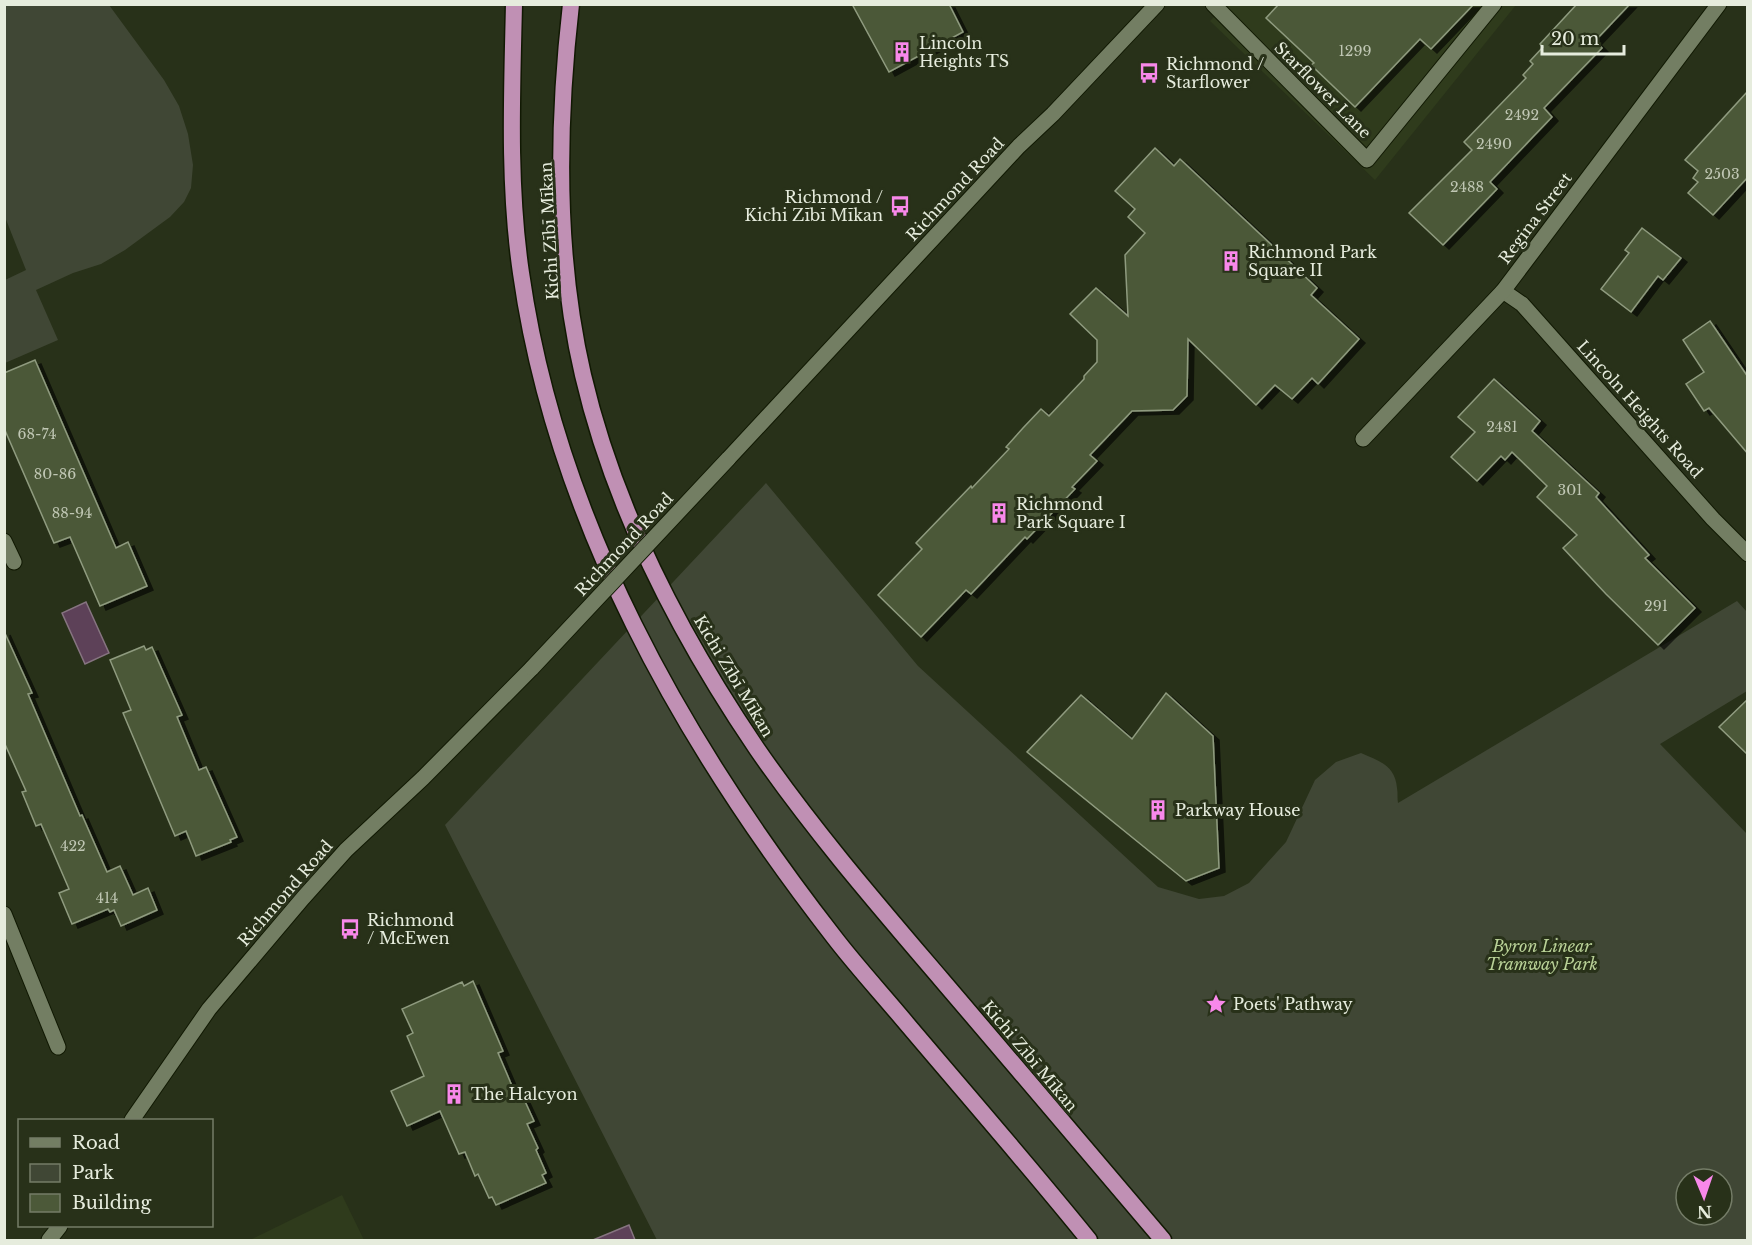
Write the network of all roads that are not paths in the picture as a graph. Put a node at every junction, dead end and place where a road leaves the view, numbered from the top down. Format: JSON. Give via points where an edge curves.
{"nodes":[{"id":1,"x":514,"y":4,"type":"edge"},
{"id":2,"x":571,"y":4,"type":"edge"},
{"id":3,"x":1157,"y":4,"type":"edge"},
{"id":4,"x":1213,"y":4,"type":"edge"},
{"id":5,"x":1494,"y":4,"type":"edge"},
{"id":6,"x":1719,"y":4,"type":"edge"},
{"id":7,"x":1503,"y":291,"type":"junction"},
{"id":8,"x":1363,"y":439,"type":"dead end"},
{"id":9,"x":4,"y":541,"type":"edge"},
{"id":10,"x":1748,"y":554,"type":"edge"},
{"id":11,"x":14,"y":562,"type":"dead end"},
{"id":12,"x":4,"y":914,"type":"edge"},
{"id":13,"x":58,"y":1047,"type":"dead end"},
{"id":14,"x":133,"y":1119,"type":"edge"},
{"id":15,"x":59,"y":1227,"type":"edge"},
{"id":16,"x":49,"y":1240,"type":"edge"},
{"id":17,"x":1089,"y":1240,"type":"edge"},
{"id":18,"x":1163,"y":1240,"type":"edge"}],
"edges":[{"from":1,"to":17,"type":"highway","name":"Kichi Zībī Mīkan","via":[[511,150],[520,271],[559,444],[584,513],[632,622],[724,786],[761,839],[836,940]]},
{"from":2,"to":18,"type":"highway","name":"Kichi Zībī Mīkan","via":[[562,166],[571,307],[595,420],[648,562],[724,698],[789,793],[860,884]]},
{"from":3,"to":14,"type":"main road","name":"Richmond Road","bridge":true,"via":[[1019,146],[532,668],[363,833],[303,898],[209,1009]]},
{"from":4,"to":5,"type":"main road","name":"Starflower Lane","via":[[1367,160]]},
{"from":6,"to":7,"type":"main road","name":"Regina Street"},
{"from":7,"to":8,"type":"main road","name":"Regina Street"},
{"from":7,"to":10,"type":"main road","name":"Lincoln Heights Road","via":[[1522,304]]},
{"from":9,"to":11,"type":"main road"},
{"from":12,"to":13,"type":"main road"},
{"from":15,"to":16,"type":"main road"}]}
